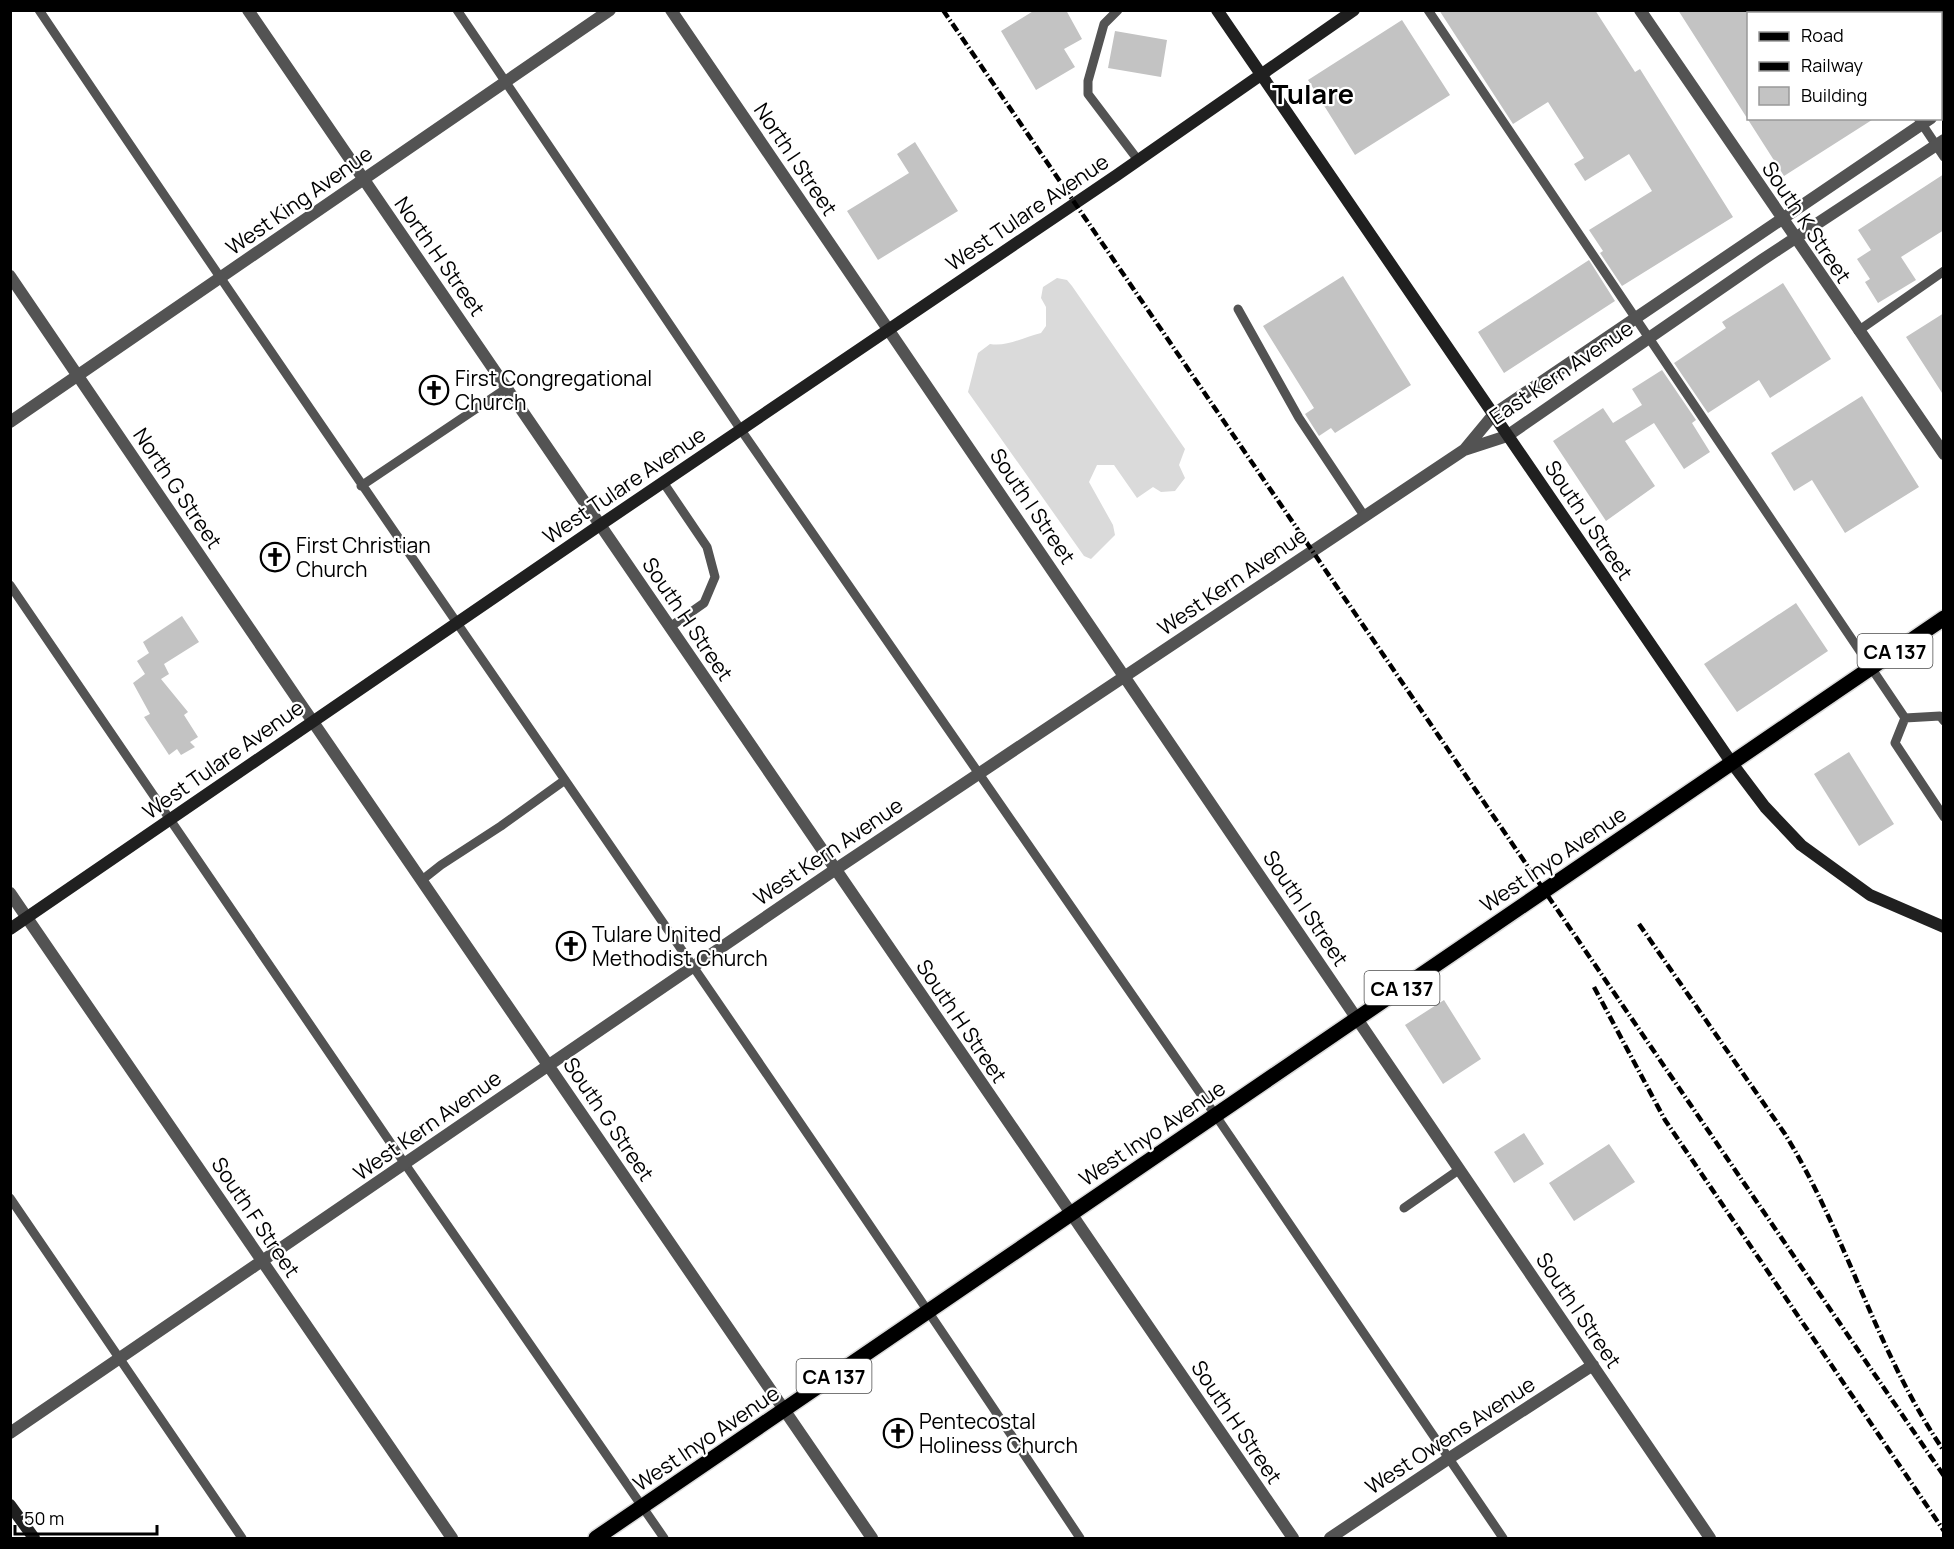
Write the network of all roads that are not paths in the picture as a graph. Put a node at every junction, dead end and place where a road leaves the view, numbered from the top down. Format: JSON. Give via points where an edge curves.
{"nodes":[{"id":1,"x":39,"y":10,"type":"edge"},
{"id":2,"x":248,"y":10,"type":"edge"},
{"id":3,"x":457,"y":10,"type":"edge"},
{"id":4,"x":610,"y":10,"type":"edge"},
{"id":5,"x":671,"y":10,"type":"edge"},
{"id":6,"x":1118,"y":10,"type":"edge"},
{"id":7,"x":1217,"y":10,"type":"edge"},
{"id":8,"x":1354,"y":10,"type":"edge"},
{"id":9,"x":1428,"y":10,"type":"edge"},
{"id":10,"x":1640,"y":10,"type":"edge"},
{"id":11,"x":1261,"y":75,"type":"junction"},
{"id":12,"x":506,"y":82,"type":"junction"},
{"id":13,"x":1924,"y":120,"type":"edge"},
{"id":14,"x":1940,"y":143,"type":"edge"},
{"id":15,"x":1944,"y":157,"type":"edge"},
{"id":16,"x":1138,"y":160,"type":"junction"},
{"id":17,"x":364,"y":180,"type":"junction"},
{"id":18,"x":1782,"y":219,"type":"junction"},
{"id":19,"x":1795,"y":238,"type":"junction"},
{"id":20,"x":1944,"y":271,"type":"edge"},
{"id":21,"x":10,"y":276,"type":"edge"},
{"id":22,"x":219,"y":279,"type":"junction"},
{"id":23,"x":1238,"y":309,"type":"dead end"},
{"id":24,"x":1635,"y":319,"type":"junction"},
{"id":25,"x":889,"y":330,"type":"junction"},
{"id":26,"x":1858,"y":331,"type":"junction"},
{"id":27,"x":1648,"y":338,"type":"junction"},
{"id":28,"x":78,"y":376,"type":"junction"},
{"id":29,"x":507,"y":388,"type":"junction"},
{"id":30,"x":1494,"y":414,"type":"junction"},
{"id":31,"x":10,"y":422,"type":"edge"},
{"id":32,"x":741,"y":430,"type":"junction"},
{"id":33,"x":1507,"y":436,"type":"junction"},
{"id":34,"x":1464,"y":450,"type":"junction"},
{"id":35,"x":1944,"y":454,"type":"edge"},
{"id":36,"x":663,"y":482,"type":"junction"},
{"id":37,"x":361,"y":486,"type":"junction"},
{"id":38,"x":1365,"y":516,"type":"junction"},
{"id":39,"x":600,"y":525,"type":"junction"},
{"id":40,"x":10,"y":585,"type":"edge"},
{"id":41,"x":1944,"y":618,"type":"edge"},
{"id":42,"x":456,"y":623,"type":"junction"},
{"id":43,"x":670,"y":627,"type":"junction"},
{"id":44,"x":1872,"y":667,"type":"junction"},
{"id":45,"x":1125,"y":675,"type":"junction"},
{"id":46,"x":1905,"y":718,"type":"junction"},
{"id":47,"x":313,"y":721,"type":"junction"},
{"id":48,"x":1944,"y":721,"type":"edge"},
{"id":49,"x":1731,"y":762,"type":"junction"},
{"id":50,"x":978,"y":773,"type":"junction"},
{"id":51,"x":565,"y":780,"type":"junction"},
{"id":52,"x":1944,"y":817,"type":"edge"},
{"id":53,"x":169,"y":820,"type":"junction"},
{"id":54,"x":836,"y":869,"type":"junction"},
{"id":55,"x":422,"y":880,"type":"junction"},
{"id":56,"x":10,"y":893,"type":"edge"},
{"id":57,"x":27,"y":918,"type":"junction"},
{"id":58,"x":1944,"y":927,"type":"edge"},
{"id":59,"x":10,"y":929,"type":"edge"},
{"id":60,"x":694,"y":967,"type":"junction"},
{"id":61,"x":1357,"y":1018,"type":"junction"},
{"id":62,"x":549,"y":1065,"type":"junction"},
{"id":63,"x":1216,"y":1116,"type":"junction"},
{"id":64,"x":405,"y":1164,"type":"junction"},
{"id":65,"x":1460,"y":1169,"type":"junction"},
{"id":66,"x":10,"y":1198,"type":"edge"},
{"id":67,"x":1404,"y":1208,"type":"dead end"},
{"id":68,"x":1071,"y":1214,"type":"junction"},
{"id":69,"x":262,"y":1261,"type":"junction"},
{"id":70,"x":929,"y":1311,"type":"junction"},
{"id":71,"x":119,"y":1359,"type":"junction"},
{"id":72,"x":1593,"y":1365,"type":"junction"},
{"id":73,"x":785,"y":1410,"type":"junction"},
{"id":74,"x":10,"y":1433,"type":"edge"},
{"id":75,"x":1448,"y":1459,"type":"junction"},
{"id":76,"x":10,"y":1505,"type":"edge"},
{"id":77,"x":642,"y":1507,"type":"junction"},
{"id":78,"x":34,"y":1539,"type":"edge"},
{"id":79,"x":242,"y":1539,"type":"edge"},
{"id":80,"x":452,"y":1539,"type":"edge"},
{"id":81,"x":596,"y":1539,"type":"edge"},
{"id":82,"x":664,"y":1539,"type":"edge"},
{"id":83,"x":872,"y":1539,"type":"edge"},
{"id":84,"x":1080,"y":1539,"type":"edge"},
{"id":85,"x":1293,"y":1539,"type":"edge"},
{"id":86,"x":1330,"y":1539,"type":"edge"},
{"id":87,"x":1503,"y":1539,"type":"edge"},
{"id":88,"x":1710,"y":1539,"type":"edge"}],
"edges":[{"from":1,"to":22,"type":"lane"},
{"from":2,"to":17,"type":"street","name":"North H Street"},
{"from":3,"to":12,"type":"lane"},
{"from":4,"to":12,"type":"street","name":"West King Avenue"},
{"from":5,"to":25,"type":"street","name":"North I Street"},
{"from":6,"to":16,"type":"lane","via":[[1104,24],[1088,94]]},
{"from":7,"to":11,"type":"main road","name":"South J Street"},
{"from":8,"to":11,"type":"main road","name":"West Tulare Avenue"},
{"from":9,"to":24,"type":"lane"},
{"from":10,"to":18,"type":"street","name":"South K Street"},
{"from":11,"to":16,"type":"main road","name":"West Tulare Avenue"},
{"from":11,"to":30,"type":"main road","name":"South J Street"},
{"from":12,"to":17,"type":"street","name":"West King Avenue"},
{"from":12,"to":32,"type":"lane"},
{"from":13,"to":14,"type":"lane"},
{"from":13,"to":18,"type":"street","name":"East Kern Avenue"},
{"from":14,"to":15,"type":"lane"},
{"from":14,"to":19,"type":"street","name":"East Kern Avenue"},
{"from":16,"to":25,"type":"main road","name":"West Tulare Avenue"},
{"from":17,"to":22,"type":"street","name":"West King Avenue"},
{"from":17,"to":29,"type":"street","name":"North H Street"},
{"from":18,"to":19,"type":"street","name":"South K Street"},
{"from":18,"to":24,"type":"street","name":"East Kern Avenue"},
{"from":19,"to":26,"type":"street","name":"South K Street"},
{"from":19,"to":27,"type":"street","name":"East Kern Avenue"},
{"from":20,"to":26,"type":"lane"},
{"from":21,"to":28,"type":"street","name":"North G Street"},
{"from":22,"to":28,"type":"street","name":"West King Avenue"},
{"from":22,"to":37,"type":"lane"},
{"from":23,"to":38,"type":"lane","via":[[1299,418]]},
{"from":24,"to":27,"type":"lane"},
{"from":24,"to":30,"type":"street","name":"East Kern Avenue"},
{"from":25,"to":32,"type":"main road","name":"West Tulare Avenue"},
{"from":25,"to":45,"type":"street","name":"South I Street"},
{"from":26,"to":35,"type":"street","name":"South K Street"},
{"from":27,"to":33,"type":"street","name":"East Kern Avenue"},
{"from":27,"to":44,"type":"lane"},
{"from":28,"to":31,"type":"street","name":"West King Avenue"},
{"from":28,"to":47,"type":"street","name":"North G Street"},
{"from":29,"to":37,"type":"lane"},
{"from":29,"to":39,"type":"street","name":"North H Street"},
{"from":30,"to":33,"type":"main road","name":"South J Street"},
{"from":30,"to":34,"type":"street","name":"East Kern Avenue"},
{"from":32,"to":36,"type":"main road","name":"West Tulare Avenue"},
{"from":32,"to":50,"type":"lane"},
{"from":33,"to":34,"type":"street","name":"East Kern Avenue"},
{"from":33,"to":49,"type":"main road","name":"South J Street"},
{"from":34,"to":38,"type":"street","name":"West Kern Avenue"},
{"from":36,"to":39,"type":"main road","name":"West Tulare Avenue"},
{"from":36,"to":43,"type":"lane","via":[[707,547],[715,577],[704,603]]},
{"from":37,"to":42,"type":"lane"},
{"from":38,"to":45,"type":"street","name":"West Kern Avenue"},
{"from":39,"to":42,"type":"main road","name":"West Tulare Avenue"},
{"from":39,"to":43,"type":"street","name":"South H Street"},
{"from":40,"to":53,"type":"lane"},
{"from":41,"to":44,"type":"main road","number":"CA 137"},
{"from":42,"to":47,"type":"main road","name":"West Tulare Avenue"},
{"from":42,"to":51,"type":"lane"},
{"from":43,"to":54,"type":"street","name":"South H Street"},
{"from":44,"to":46,"type":"lane"},
{"from":44,"to":49,"type":"main road","number":"CA 137"},
{"from":45,"to":50,"type":"street","name":"West Kern Avenue"},
{"from":45,"to":61,"type":"street","name":"South I Street"},
{"from":46,"to":48,"type":"lane","via":[[1940,716]]},
{"from":46,"to":52,"type":"lane","via":[[1896,743]]},
{"from":47,"to":53,"type":"main road","name":"West Tulare Avenue"},
{"from":47,"to":55,"type":"street","name":"South G Street"},
{"from":49,"to":58,"type":"main road","name":"South J Street","via":[[1765,807],[1809,852],[1870,895]]},
{"from":49,"to":61,"type":"main road","name":"West Inyo Avenue","number":"CA 137"},
{"from":50,"to":54,"type":"street","name":"West Kern Avenue"},
{"from":50,"to":63,"type":"lane"},
{"from":51,"to":55,"type":"lane"},
{"from":51,"to":60,"type":"lane"},
{"from":53,"to":57,"type":"main road","name":"West Tulare Avenue"},
{"from":53,"to":64,"type":"lane"},
{"from":54,"to":60,"type":"street","name":"West Kern Avenue"},
{"from":54,"to":68,"type":"street","name":"South H Street"},
{"from":55,"to":62,"type":"street","name":"South G Street"},
{"from":56,"to":57,"type":"street","name":"South F Street"},
{"from":57,"to":59,"type":"main road","name":"West Tulare Avenue"},
{"from":57,"to":69,"type":"street","name":"South F Street"},
{"from":60,"to":62,"type":"street","name":"West Kern Avenue"},
{"from":60,"to":70,"type":"lane"},
{"from":61,"to":63,"type":"main road","name":"West Inyo Avenue","number":"CA 137"},
{"from":61,"to":65,"type":"street","name":"South I Street"},
{"from":62,"to":64,"type":"street","name":"West Kern Avenue"},
{"from":62,"to":73,"type":"street","name":"South G Street"},
{"from":63,"to":68,"type":"main road","name":"West Inyo Avenue","number":"CA 137"},
{"from":63,"to":75,"type":"lane"},
{"from":64,"to":69,"type":"street","name":"West Kern Avenue"},
{"from":64,"to":77,"type":"lane"},
{"from":65,"to":67,"type":"lane"},
{"from":65,"to":72,"type":"street","name":"South I Street"},
{"from":66,"to":71,"type":"lane"},
{"from":68,"to":70,"type":"main road","name":"West Inyo Avenue","number":"CA 137"},
{"from":68,"to":85,"type":"street","name":"South H Street"},
{"from":69,"to":71,"type":"street","name":"West Kern Avenue"},
{"from":69,"to":80,"type":"street","name":"South F Street"},
{"from":70,"to":73,"type":"main road","name":"West Inyo Avenue","number":"CA 137"},
{"from":70,"to":84,"type":"lane"},
{"from":71,"to":74,"type":"street","name":"West Kern Avenue"},
{"from":71,"to":79,"type":"lane"},
{"from":72,"to":75,"type":"street","name":"West Owens Avenue"},
{"from":72,"to":88,"type":"street","name":"South I Street"},
{"from":73,"to":77,"type":"main road","name":"West Inyo Avenue","number":"CA 137"},
{"from":73,"to":83,"type":"street","name":"South G Street"},
{"from":75,"to":86,"type":"street","name":"West Owens Avenue"},
{"from":75,"to":87,"type":"lane"},
{"from":76,"to":78,"type":"main road"},
{"from":77,"to":81,"type":"main road","name":"West Inyo Avenue","number":"CA 137"},
{"from":77,"to":82,"type":"lane"}]}
